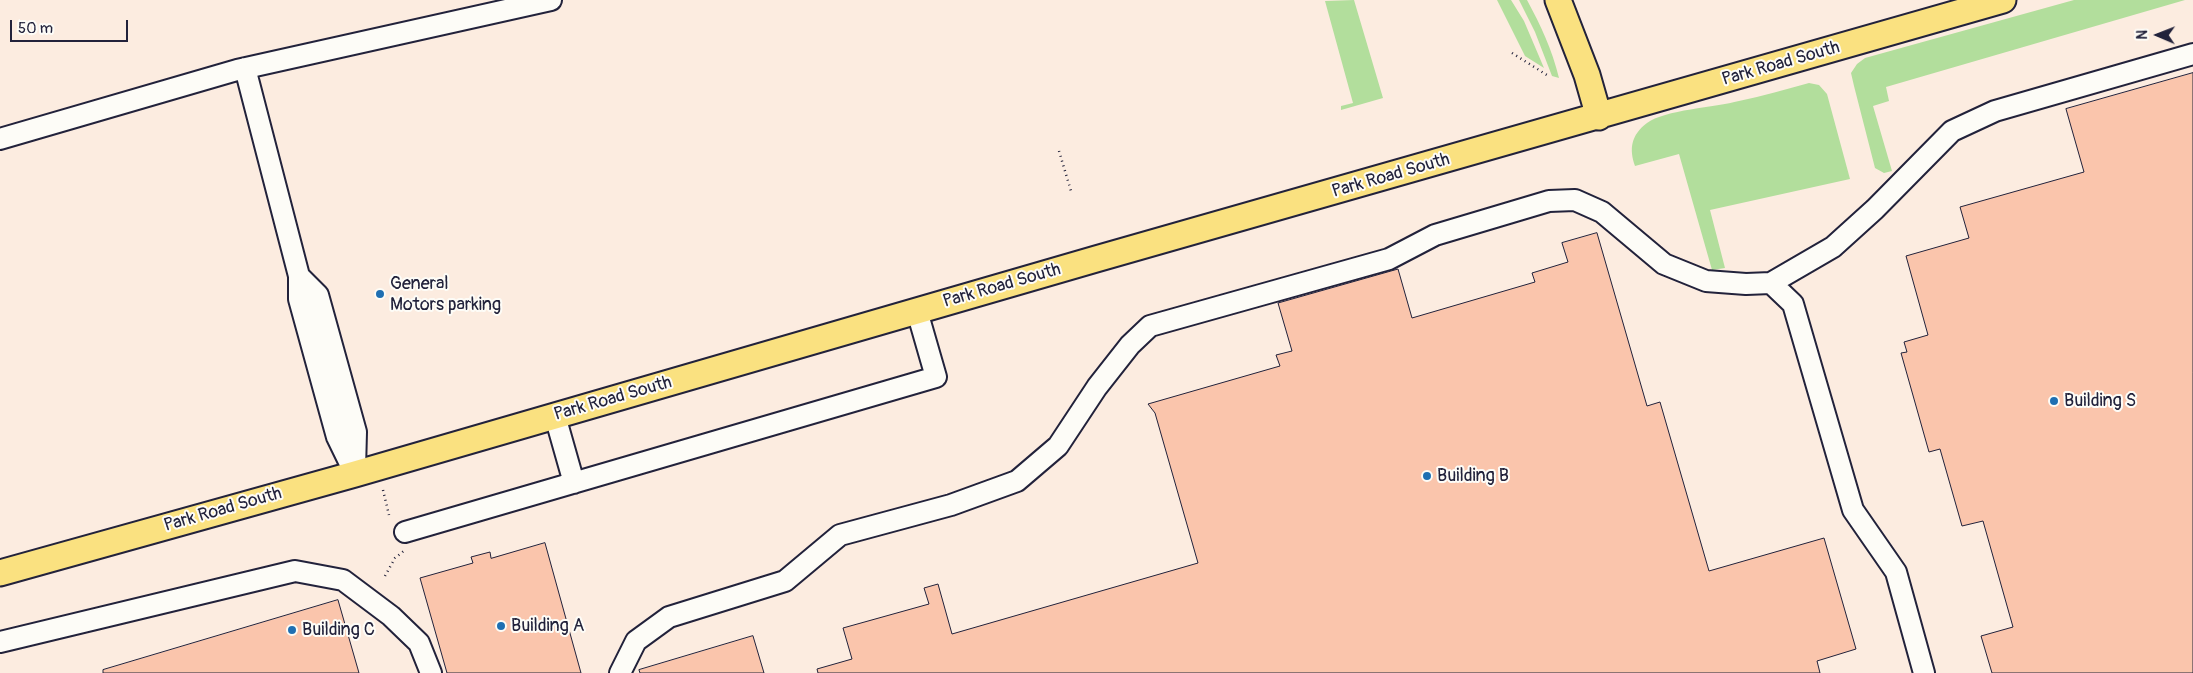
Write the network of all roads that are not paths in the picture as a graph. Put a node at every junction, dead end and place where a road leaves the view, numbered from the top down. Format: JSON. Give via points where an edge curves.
{"nodes":[{"id":1,"x":551,"y":0,"type":"edge"},
{"id":2,"x":1558,"y":0,"type":"edge"},
{"id":3,"x":2003,"y":0,"type":"edge"},
{"id":4,"x":2193,"y":54,"type":"edge"},
{"id":5,"x":245,"y":68,"type":"junction"},
{"id":6,"x":1599,"y":117,"type":"junction"},
{"id":7,"x":0,"y":139,"type":"edge"},
{"id":8,"x":1771,"y":283,"type":"junction"},
{"id":9,"x":917,"y":311,"type":"junction"},
{"id":10,"x":555,"y":416,"type":"junction"},
{"id":11,"x":355,"y":474,"type":"junction"},
{"id":12,"x":574,"y":483,"type":"junction"},
{"id":13,"x":405,"y":532,"type":"dead end"},
{"id":14,"x":0,"y":573,"type":"edge"},
{"id":15,"x":0,"y":642,"type":"edge"},
{"id":16,"x":431,"y":673,"type":"edge"},
{"id":17,"x":620,"y":673,"type":"edge"},
{"id":18,"x":1924,"y":673,"type":"edge"}],
"edges":[{"from":1,"to":5,"type":"lane"},
{"from":2,"to":6,"type":"main road"},
{"from":3,"to":6,"type":"main road","name":"Park Road South"},
{"from":4,"to":8,"type":"lane","via":[[1995,112],[1952,131],[1833,247]]},
{"from":5,"to":7,"type":"lane"},
{"from":5,"to":11,"type":"lane","via":[[299,276],[318,295],[356,432]]},
{"from":6,"to":9,"type":"main road","name":"Park Road South"},
{"from":8,"to":17,"type":"lane","via":[[1706,281],[1664,264],[1602,212],[1576,200],[1549,201],[1436,235],[1389,259],[1150,326],[1097,386],[1058,446],[1016,482],[950,505],[840,535],[785,581],[669,617],[636,641]]},
{"from":8,"to":18,"type":"lane","via":[[1794,304],[1853,510],[1896,572]]},
{"from":9,"to":10,"type":"main road","name":"Park Road South"},
{"from":9,"to":12,"type":"lane","via":[[936,377]]},
{"from":10,"to":11,"type":"main road","name":"Park Road South"},
{"from":10,"to":12,"type":"lane"},
{"from":11,"to":14,"type":"main road","name":"Park Road South"},
{"from":12,"to":13,"type":"lane"},
{"from":15,"to":16,"type":"lane","via":[[295,570],[343,580],[391,616],[419,643]]}]}
